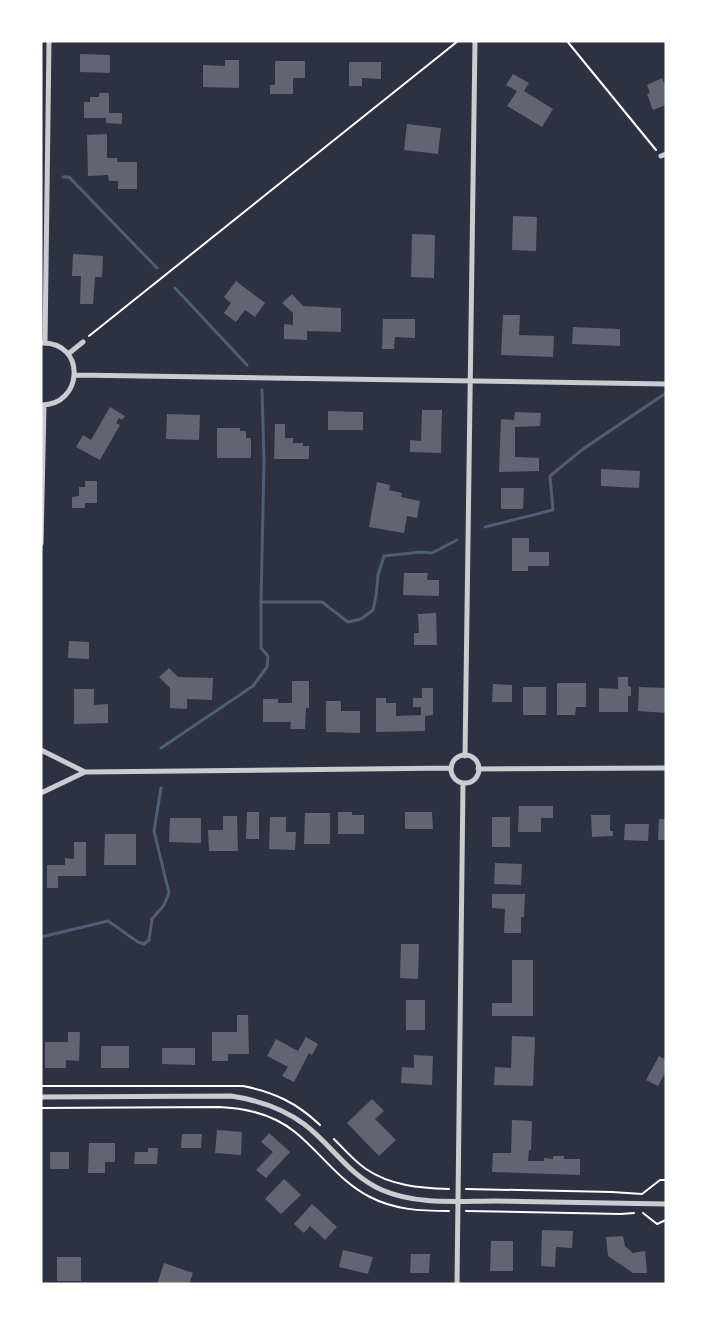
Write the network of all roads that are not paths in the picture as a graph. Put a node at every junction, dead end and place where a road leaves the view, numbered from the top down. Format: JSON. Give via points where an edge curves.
{"nodes":[{"id":1,"x":50,"y":41,"type":"edge"},
{"id":2,"x":475,"y":41,"type":"edge"},
{"id":3,"x":83,"y":342,"type":"road end"},
{"id":4,"x":43,"y":343,"type":"edge"},
{"id":5,"x":68,"y":354,"type":"junction"},
{"id":6,"x":75,"y":375,"type":"junction"},
{"id":7,"x":471,"y":380,"type":"junction"},
{"id":8,"x":666,"y":384,"type":"edge"},
{"id":9,"x":42,"y":405,"type":"edge"},
{"id":10,"x":41,"y":544,"type":"edge"},
{"id":11,"x":41,"y":750,"type":"edge"},
{"id":12,"x":465,"y":756,"type":"junction"},
{"id":13,"x":451,"y":768,"type":"junction"},
{"id":14,"x":666,"y":768,"type":"edge"},
{"id":15,"x":478,"y":769,"type":"junction"},
{"id":16,"x":86,"y":772,"type":"junction"},
{"id":17,"x":464,"y":783,"type":"junction"},
{"id":18,"x":41,"y":793,"type":"edge"},
{"id":19,"x":41,"y":1097,"type":"edge"},
{"id":20,"x":458,"y":1201,"type":"junction"},
{"id":21,"x":666,"y":1204,"type":"edge"},
{"id":22,"x":456,"y":1284,"type":"edge"}],
"edges":[{"from":1,"to":4,"type":"street"},
{"from":2,"to":7,"type":"street"},
{"from":3,"to":5,"type":"street"},
{"from":4,"to":5,"type":"street","via":[[62,348]]},
{"from":5,"to":6,"type":"street"},
{"from":6,"to":7,"type":"street"},
{"from":6,"to":9,"type":"street","via":[[63,398]]},
{"from":7,"to":8,"type":"street"},
{"from":7,"to":12,"type":"street"},
{"from":9,"to":10,"type":"street"},
{"from":11,"to":16,"type":"street"},
{"from":12,"to":13,"type":"street","via":[[456,759]]},
{"from":12,"to":15,"type":"street","via":[[475,761]]},
{"from":13,"to":16,"type":"street"},
{"from":13,"to":17,"type":"street","via":[[453,777]]},
{"from":14,"to":15,"type":"street"},
{"from":15,"to":17,"type":"street","via":[[472,781]]},
{"from":16,"to":18,"type":"street"},
{"from":17,"to":20,"type":"street"},
{"from":19,"to":20,"type":"street","via":[[231,1096],[253,1099],[306,1126],[351,1171],[382,1190],[404,1198]]},
{"from":20,"to":21,"type":"street"},
{"from":20,"to":22,"type":"street"}]}
